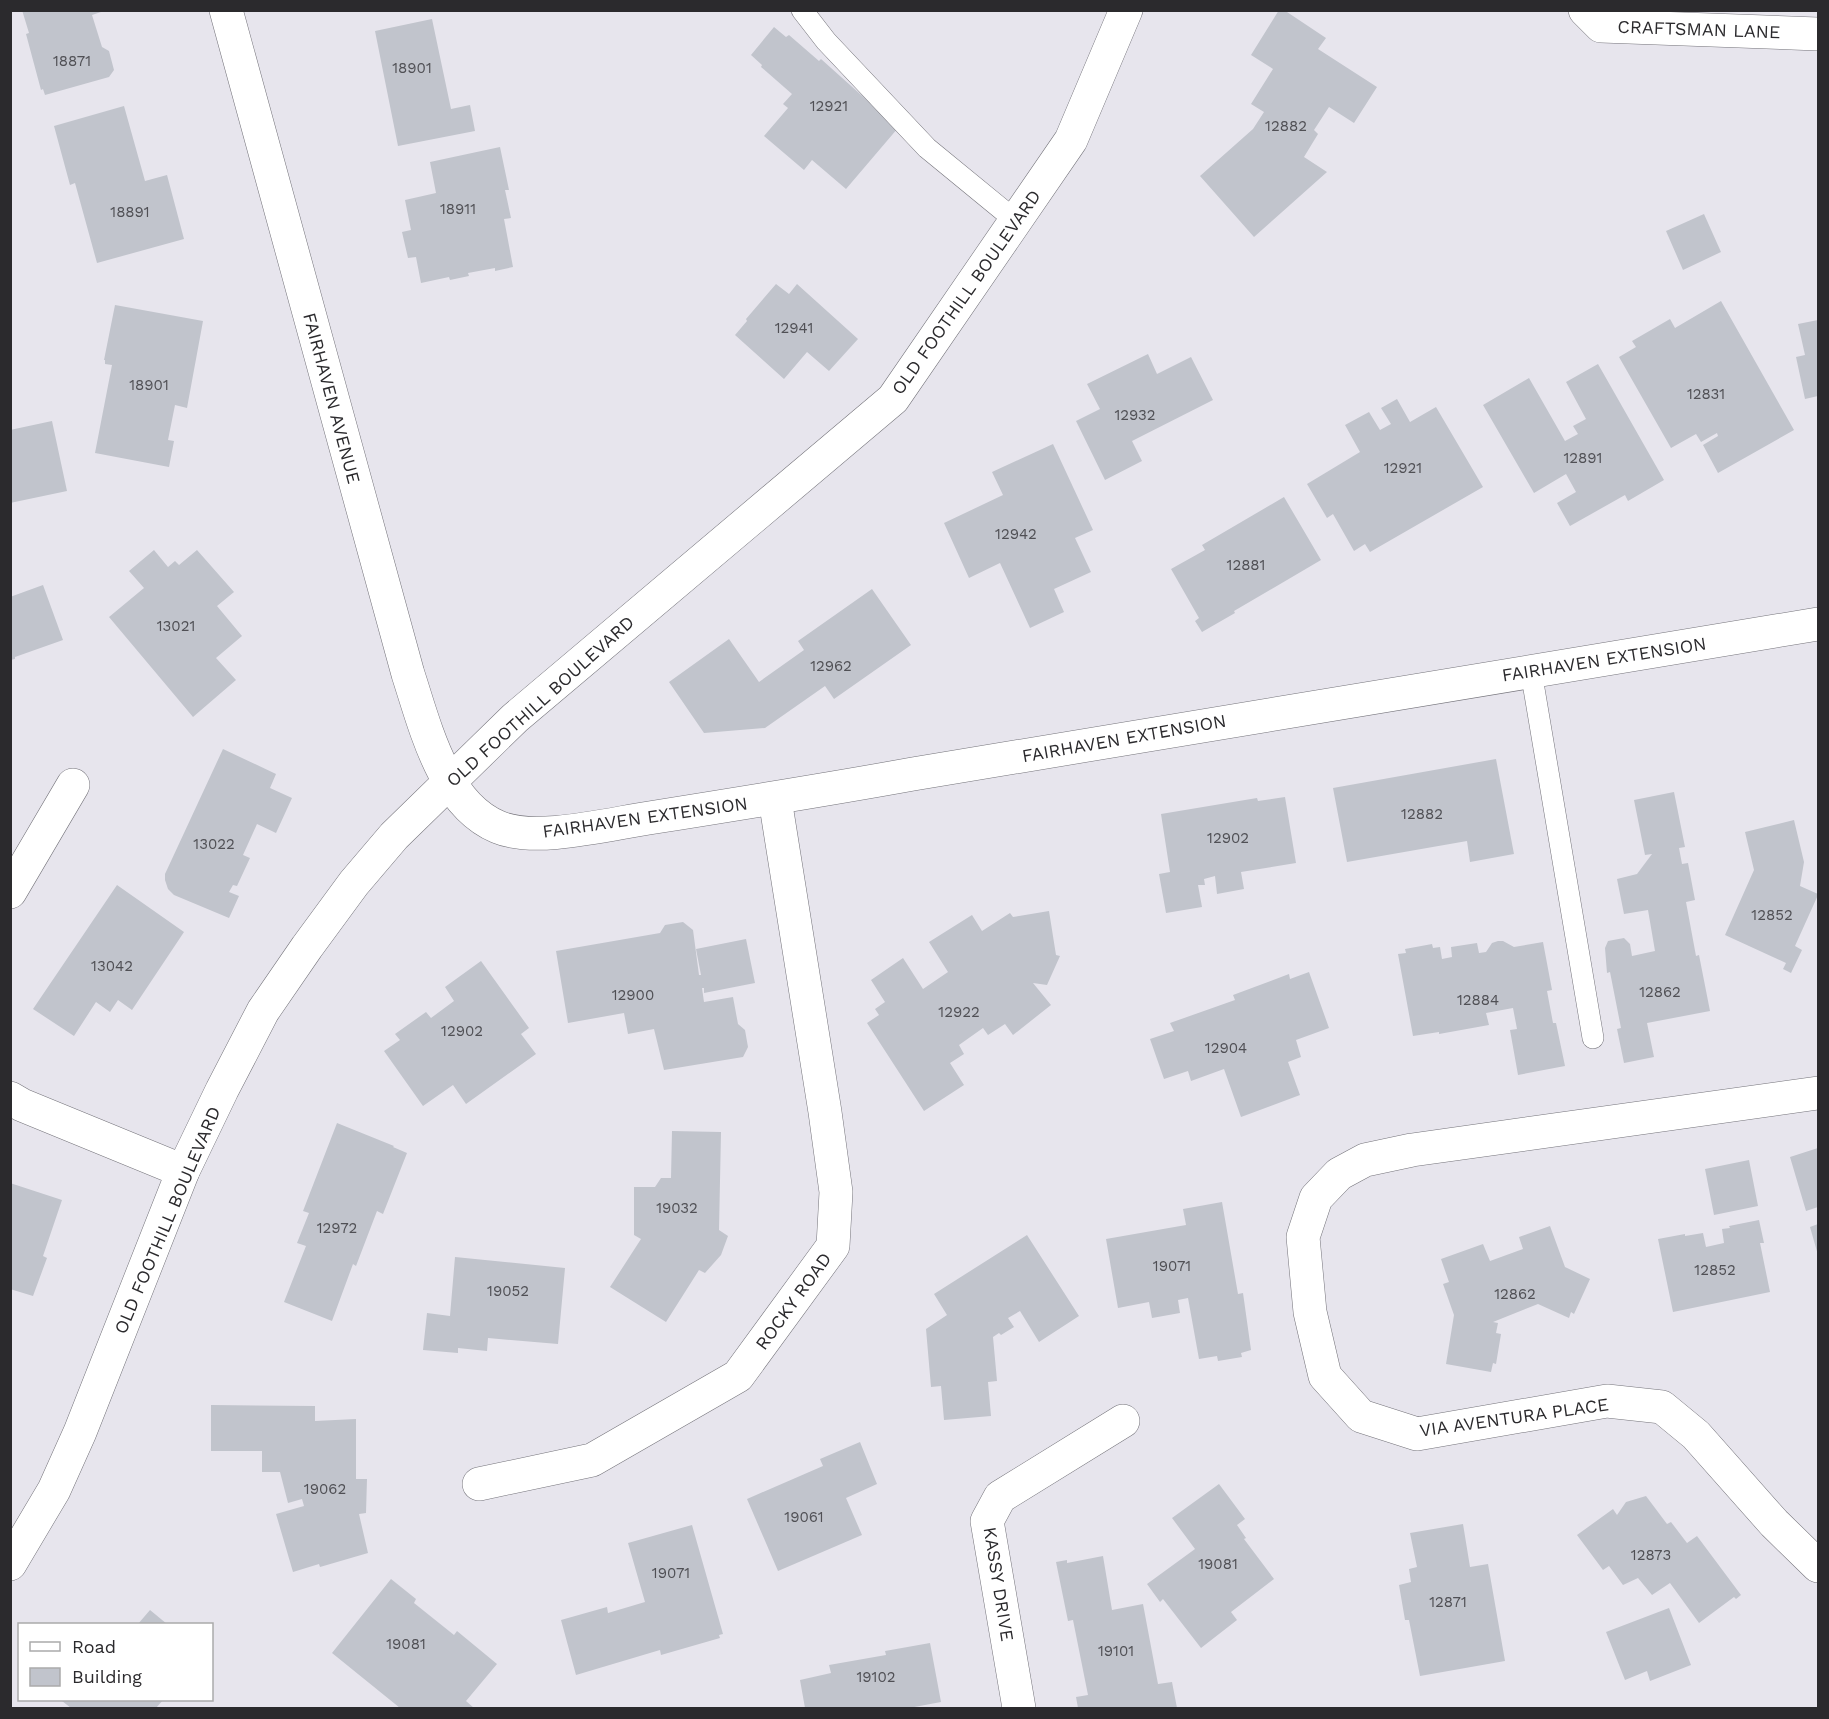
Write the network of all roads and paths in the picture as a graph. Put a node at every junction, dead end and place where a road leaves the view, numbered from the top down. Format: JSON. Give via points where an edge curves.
{"nodes":[{"id":1,"x":226,"y":10,"type":"edge"},
{"id":2,"x":802,"y":10,"type":"edge"},
{"id":3,"x":1126,"y":10,"type":"edge"},
{"id":4,"x":1585,"y":10,"type":"edge"},
{"id":5,"x":1818,"y":34,"type":"edge"},
{"id":6,"x":1016,"y":221,"type":"junction"},
{"id":7,"x":1818,"y":624,"type":"edge"},
{"id":8,"x":1531,"y":671,"type":"junction"},
{"id":9,"x":448,"y":782,"type":"junction"},
{"id":10,"x":73,"y":785,"type":"dead end"},
{"id":11,"x":775,"y":799,"type":"junction"},
{"id":12,"x":10,"y":892,"type":"edge"},
{"id":13,"x":1593,"y":1038,"type":"dead end"},
{"id":14,"x":1818,"y":1093,"type":"edge"},
{"id":15,"x":10,"y":1098,"type":"edge"},
{"id":16,"x":183,"y":1171,"type":"junction"},
{"id":17,"x":1123,"y":1421,"type":"dead end"},
{"id":18,"x":479,"y":1484,"type":"dead end"},
{"id":19,"x":10,"y":1564,"type":"edge"},
{"id":20,"x":1818,"y":1566,"type":"edge"},
{"id":21,"x":1019,"y":1708,"type":"edge"}],
"edges":[{"from":1,"to":9,"type":"street","name":"FAIRHAVEN AVENUE","via":[[408,674]]},
{"from":2,"to":6,"type":"lane","via":[[826,41],[927,148]]},
{"from":3,"to":6,"type":"street","name":"OLD FOOTHILL BOULEVARD","via":[[1071,140]]},
{"from":4,"to":5,"type":"street","name":"CRAFTSMAN LANE","via":[[1600,26]]},
{"from":6,"to":9,"type":"street","name":"OLD FOOTHILL BOULEVARD","via":[[893,399],[515,718]]},
{"from":7,"to":8,"type":"street","name":"FAIRHAVEN EXTENSION"},
{"from":8,"to":11,"type":"street","name":"FAIRHAVEN EXTENSION"},
{"from":8,"to":13,"type":"lane"},
{"from":9,"to":11,"type":"street","name":"FAIRHAVEN EXTENSION","via":[[477,816],[501,829],[542,834]]},
{"from":9,"to":16,"type":"street","name":"OLD FOOTHILL BOULEVARD","via":[[394,836],[307,946],[263,1011]]},
{"from":10,"to":12,"type":"street"},
{"from":11,"to":18,"type":"street","name":"ROCKY ROAD","via":[[836,1192],[832,1246],[738,1376],[592,1460]]},
{"from":14,"to":20,"type":"street","name":"VIA AVENTURA PLACE","via":[[1412,1150],[1365,1160],[1339,1174],[1316,1198],[1303,1237],[1310,1312],[1325,1376],[1361,1416],[1417,1434],[1607,1401],[1662,1407],[1696,1435]]},
{"from":15,"to":16,"type":"street"},
{"from":16,"to":19,"type":"street","name":"OLD FOOTHILL BOULEVARD","via":[[80,1432],[54,1490]]},
{"from":17,"to":21,"type":"street","name":"KASSY DRIVE","via":[[1000,1497],[987,1521]]}]}
